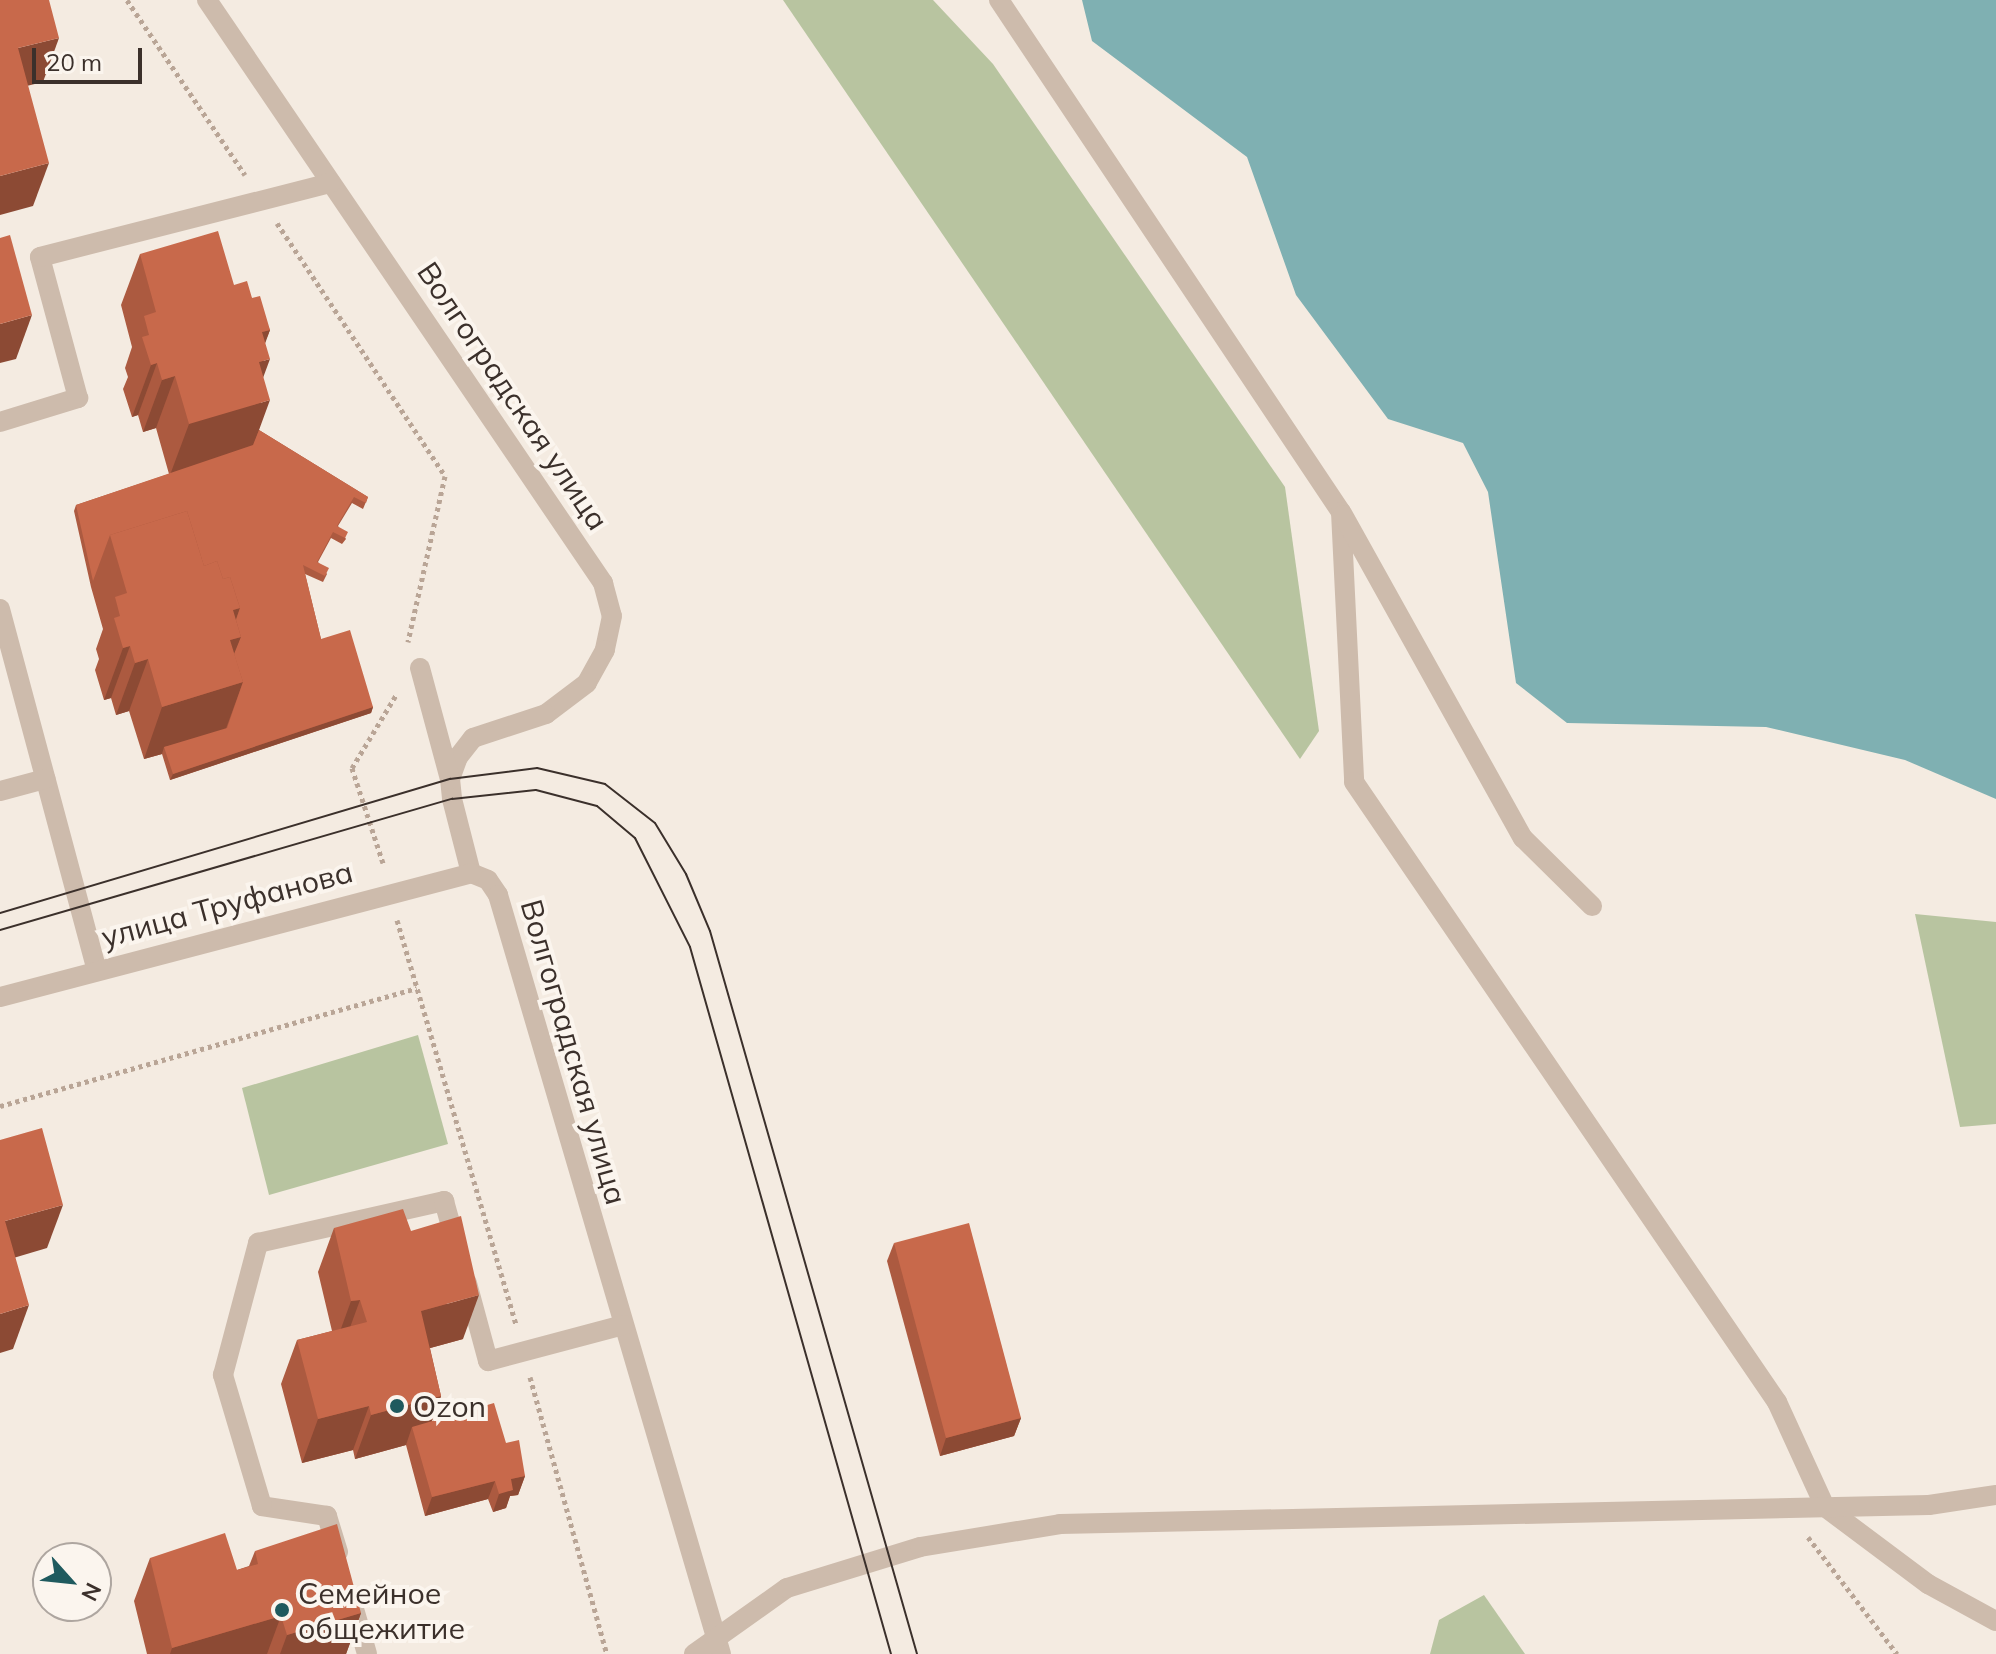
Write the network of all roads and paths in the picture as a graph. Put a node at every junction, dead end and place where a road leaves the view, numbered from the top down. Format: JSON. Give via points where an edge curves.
{"nodes":[{"id":1,"x":127,"y":0,"type":"edge"},
{"id":2,"x":207,"y":0,"type":"edge"},
{"id":3,"x":999,"y":0,"type":"edge"},
{"id":4,"x":331,"y":183,"type":"junction"},
{"id":5,"x":261,"y":199,"type":"junction"},
{"id":6,"x":0,"y":422,"type":"edge"},
{"id":7,"x":1341,"y":512,"type":"junction"},
{"id":8,"x":0,"y":609,"type":"edge"},
{"id":9,"x":412,"y":663,"type":"joint"},
{"id":10,"x":397,"y":690,"type":"dead end"},
{"id":11,"x":45,"y":779,"type":"junction"},
{"id":12,"x":450,"y":779,"type":"junction"},
{"id":13,"x":0,"y":791,"type":"edge"},
{"id":14,"x":383,"y":863,"type":"dead end"},
{"id":15,"x":471,"y":873,"type":"junction"},
{"id":16,"x":1592,"y":906,"type":"dead end"},
{"id":17,"x":397,"y":919,"type":"dead end"},
{"id":18,"x":97,"y":970,"type":"junction"},
{"id":19,"x":417,"y":988,"type":"junction"},
{"id":20,"x":0,"y":997,"type":"edge"},
{"id":21,"x":0,"y":1106,"type":"edge"},
{"id":22,"x":623,"y":1325,"type":"junction"},
{"id":23,"x":524,"y":1352,"type":"junction"},
{"id":24,"x":1996,"y":1495,"type":"edge"},
{"id":25,"x":1782,"y":1506,"type":"junction"},
{"id":26,"x":1825,"y":1507,"type":"junction"},
{"id":27,"x":1996,"y":1621,"type":"edge"},
{"id":28,"x":719,"y":1646,"type":"edge"},
{"id":29,"x":367,"y":1654,"type":"edge"},
{"id":30,"x":607,"y":1654,"type":"edge"},
{"id":31,"x":694,"y":1654,"type":"edge"},
{"id":32,"x":1897,"y":1654,"type":"edge"}],
"edges":[{"from":1,"to":5,"type":"path"},
{"from":2,"to":4,"type":"street","name":"Волгоградская улица"},
{"from":3,"to":7,"type":"street"},
{"from":4,"to":5,"type":"street"},
{"from":4,"to":12,"type":"street","name":"Волгоградская улица","via":[[603,583],[612,616],[605,650],[587,683],[546,714],[473,738]]},
{"from":5,"to":6,"type":"street","via":[[40,257],[78,398]]},
{"from":5,"to":9,"type":"path","via":[[445,476]]},
{"from":7,"to":16,"type":"street","via":[[1523,838]]},
{"from":7,"to":26,"type":"street","via":[[1354,782],[1777,1402]]},
{"from":8,"to":11,"type":"street"},
{"from":9,"to":12,"type":"street"},
{"from":10,"to":14,"type":"path","via":[[393,705],[352,768]]},
{"from":11,"to":13,"type":"street"},
{"from":11,"to":18,"type":"street"},
{"from":12,"to":15,"type":"street"},
{"from":15,"to":18,"type":"street","name":"улица Труфанова"},
{"from":15,"to":22,"type":"street","name":"Волгоградская улица","via":[[488,880],[498,895]]},
{"from":17,"to":19,"type":"path"},
{"from":18,"to":20,"type":"street","name":"улица Труфанова"},
{"from":19,"to":21,"type":"path"},
{"from":19,"to":23,"type":"path"},
{"from":22,"to":23,"type":"street"},
{"from":22,"to":28,"type":"street","name":"Волгоградская улица"},
{"from":23,"to":29,"type":"street","via":[[488,1361],[444,1201],[258,1243],[223,1375],[262,1506],[327,1516]]},
{"from":23,"to":30,"type":"path"},
{"from":24,"to":26,"type":"street","via":[[1929,1505]]},
{"from":25,"to":26,"type":"street"},
{"from":25,"to":28,"type":"street","via":[[1060,1524],[920,1547],[787,1588]]},
{"from":25,"to":32,"type":"path","via":[[1858,1597]]},
{"from":26,"to":27,"type":"street","via":[[1928,1584]]},
{"from":28,"to":31,"type":"street"}]}
